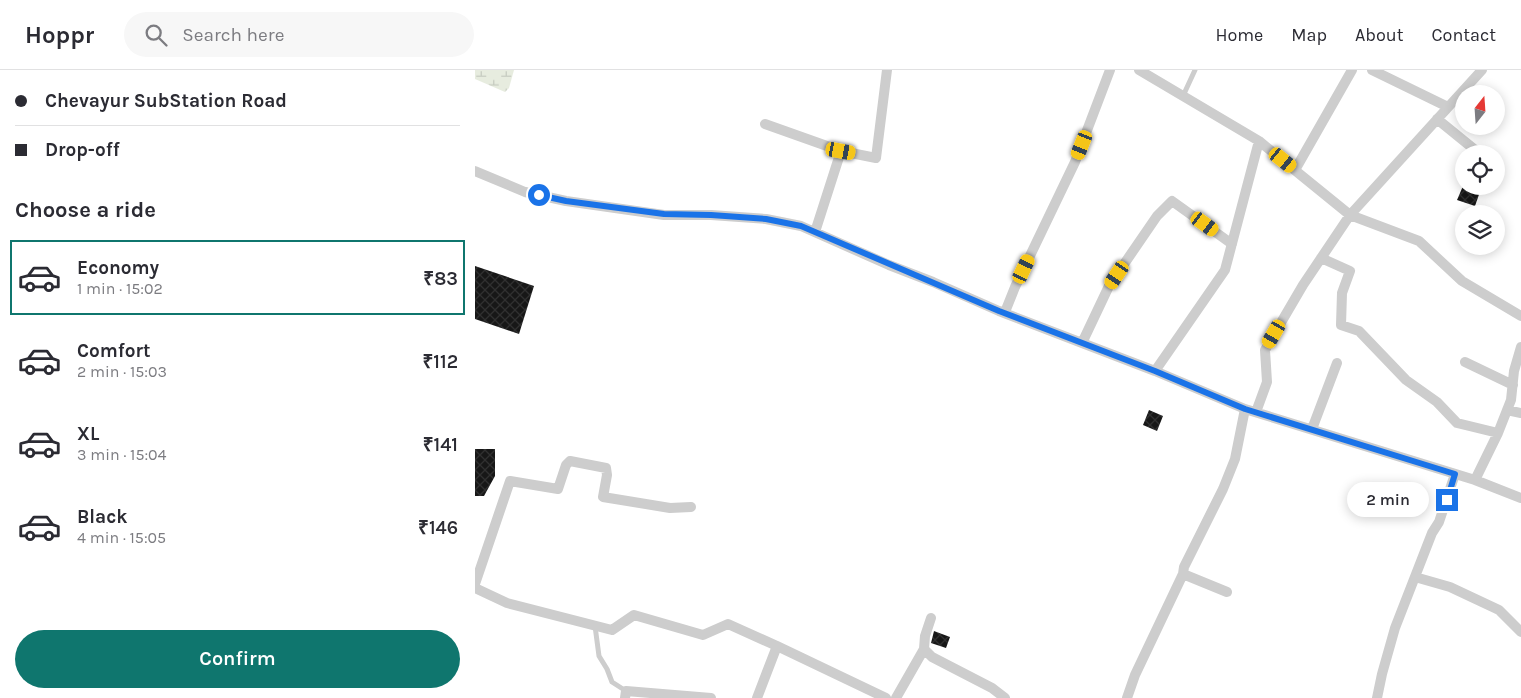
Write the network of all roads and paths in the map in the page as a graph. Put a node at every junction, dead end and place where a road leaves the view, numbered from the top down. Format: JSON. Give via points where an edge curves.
{"nodes":[{"id":1,"x":887,"y":70,"type":"edge"},
{"id":2,"x":1110,"y":70,"type":"edge"},
{"id":3,"x":1139,"y":70,"type":"edge"},
{"id":4,"x":1195,"y":70,"type":"edge"},
{"id":5,"x":1352,"y":70,"type":"edge"},
{"id":6,"x":1372,"y":70,"type":"edge"},
{"id":7,"x":1483,"y":70,"type":"edge"},
{"id":8,"x":1183,"y":96,"type":"junction"},
{"id":9,"x":1448,"y":107,"type":"junction"},
{"id":10,"x":1437,"y":119,"type":"junction"},
{"id":11,"x":765,"y":124,"type":"dead end"},
{"id":12,"x":1259,"y":140,"type":"junction"},
{"id":13,"x":1469,"y":145,"type":"edge"},
{"id":14,"x":841,"y":151,"type":"junction"},
{"id":15,"x":1295,"y":170,"type":"junction"},
{"id":16,"x":475,"y":171,"type":"edge"},
{"id":17,"x":1350,"y":215,"type":"junction"},
{"id":18,"x":815,"y":232,"type":"junction"},
{"id":19,"x":1232,"y":244,"type":"junction"},
{"id":20,"x":1321,"y":258,"type":"junction"},
{"id":21,"x":1005,"y":312,"type":"junction"},
{"id":22,"x":1521,"y":316,"type":"edge"},
{"id":23,"x":1082,"y":344,"type":"junction"},
{"id":24,"x":1521,"y":346,"type":"edge"},
{"id":25,"x":1465,"y":362,"type":"dead end"},
{"id":26,"x":1337,"y":363,"type":"dead end"},
{"id":27,"x":1155,"y":371,"type":"junction"},
{"id":28,"x":1513,"y":385,"type":"junction"},
{"id":29,"x":1245,"y":409,"type":"junction"},
{"id":30,"x":1507,"y":410,"type":"junction"},
{"id":31,"x":1256,"y":412,"type":"junction"},
{"id":32,"x":1521,"y":413,"type":"edge"},
{"id":33,"x":1311,"y":429,"type":"junction"},
{"id":34,"x":1497,"y":434,"type":"junction"},
{"id":35,"x":1455,"y":474,"type":"junction"},
{"id":36,"x":1475,"y":480,"type":"junction"},
{"id":37,"x":1521,"y":498,"type":"edge"},
{"id":38,"x":691,"y":507,"type":"dead end"},
{"id":39,"x":1183,"y":574,"type":"junction"},
{"id":40,"x":1415,"y":577,"type":"junction"},
{"id":41,"x":475,"y":586,"type":"edge"},
{"id":42,"x":1227,"y":592,"type":"dead end"},
{"id":43,"x":931,"y":618,"type":"dead end"},
{"id":44,"x":595,"y":626,"type":"junction"},
{"id":45,"x":1521,"y":632,"type":"edge"},
{"id":46,"x":777,"y":646,"type":"junction"},
{"id":47,"x":924,"y":649,"type":"junction"},
{"id":48,"x":626,"y":694,"type":"edge"},
{"id":49,"x":711,"y":698,"type":"edge"},
{"id":50,"x":757,"y":698,"type":"edge"},
{"id":51,"x":886,"y":698,"type":"edge"},
{"id":52,"x":896,"y":698,"type":"edge"},
{"id":53,"x":1005,"y":698,"type":"edge"},
{"id":54,"x":1127,"y":698,"type":"edge"},
{"id":55,"x":1377,"y":698,"type":"edge"}],
"edges":[{"from":1,"to":14,"type":"street","via":[[876,158]]},
{"from":2,"to":21,"type":"street","via":[[1075,162]]},
{"from":3,"to":8,"type":"street"},
{"from":4,"to":8,"type":"lane"},
{"from":5,"to":15,"type":"street"},
{"from":6,"to":9,"type":"street"},
{"from":7,"to":9,"type":"street"},
{"from":8,"to":12,"type":"street"},
{"from":9,"to":10,"type":"street"},
{"from":10,"to":13,"type":"street"},
{"from":10,"to":17,"type":"street"},
{"from":11,"to":14,"type":"street"},
{"from":12,"to":15,"type":"street"},
{"from":12,"to":19,"type":"street"},
{"from":14,"to":18,"type":"street"},
{"from":15,"to":17,"type":"street"},
{"from":16,"to":18,"type":"street","via":[[525,192],[566,201],[664,214],[766,219]]},
{"from":17,"to":20,"type":"street"},
{"from":17,"to":22,"type":"street","via":[[1419,241],[1462,281]]},
{"from":18,"to":21,"type":"street"},
{"from":19,"to":23,"type":"street","via":[[1172,201],[1157,216],[1109,286]]},
{"from":19,"to":27,"type":"street","via":[[1225,270]]},
{"from":20,"to":31,"type":"street","via":[[1265,350],[1267,382]]},
{"from":20,"to":34,"type":"street","via":[[1350,271],[1342,293],[1341,325],[1359,331],[1406,380],[1437,402],[1457,423]]},
{"from":21,"to":23,"type":"street"},
{"from":23,"to":27,"type":"street"},
{"from":24,"to":28,"type":"street"},
{"from":25,"to":28,"type":"street"},
{"from":26,"to":33,"type":"street"},
{"from":27,"to":29,"type":"street"},
{"from":28,"to":30,"type":"street"},
{"from":29,"to":31,"type":"street"},
{"from":29,"to":39,"type":"street","via":[[1235,458]]},
{"from":30,"to":32,"type":"street"},
{"from":30,"to":34,"type":"street"},
{"from":31,"to":33,"type":"street"},
{"from":33,"to":35,"type":"street"},
{"from":34,"to":36,"type":"street"},
{"from":35,"to":36,"type":"street"},
{"from":35,"to":40,"type":"street"},
{"from":36,"to":37,"type":"street"},
{"from":38,"to":41,"type":"street","via":[[670,508],[603,497],[606,468],[570,461],[558,489],[510,481]]},
{"from":39,"to":42,"type":"street"},
{"from":39,"to":54,"type":"street"},
{"from":40,"to":45,"type":"street","via":[[1450,588],[1499,610]]},
{"from":40,"to":55,"type":"street","via":[[1395,628]]},
{"from":41,"to":44,"type":"street","via":[[507,603]]},
{"from":43,"to":47,"type":"street"},
{"from":44,"to":46,"type":"street","via":[[612,630],[634,615],[703,635],[728,624]]},
{"from":44,"to":48,"type":"lane","via":[[599,656],[612,682]]},
{"from":46,"to":50,"type":"street"},
{"from":46,"to":51,"type":"street"},
{"from":47,"to":52,"type":"street"},
{"from":47,"to":53,"type":"street","via":[[932,657]]},
{"from":48,"to":49,"type":"street"}]}
